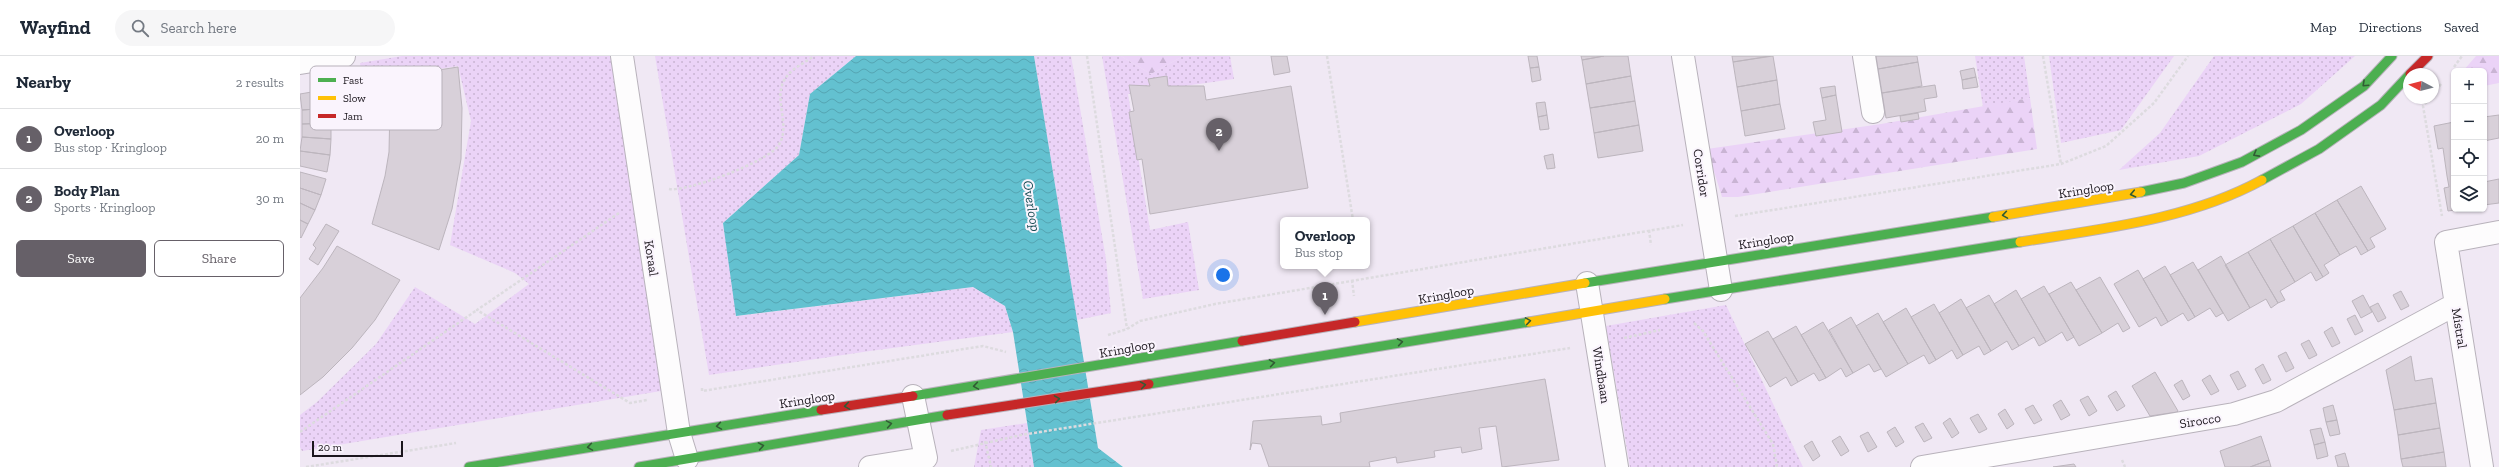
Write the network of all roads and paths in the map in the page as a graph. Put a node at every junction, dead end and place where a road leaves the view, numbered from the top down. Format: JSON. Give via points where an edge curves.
{"nodes":[{"id":1,"x":344,"y":56,"type":"edge"},
{"id":2,"x":622,"y":56,"type":"edge"},
{"id":3,"x":814,"y":56,"type":"edge"},
{"id":4,"x":1087,"y":56,"type":"edge"},
{"id":5,"x":1327,"y":56,"type":"edge"},
{"id":6,"x":1683,"y":56,"type":"edge"},
{"id":7,"x":1864,"y":56,"type":"edge"},
{"id":8,"x":2043,"y":56,"type":"edge"},
{"id":9,"x":2188,"y":56,"type":"edge"},
{"id":10,"x":2392,"y":56,"type":"edge"},
{"id":11,"x":2428,"y":56,"type":"edge"},
{"id":12,"x":300,"y":63,"type":"edge"},
{"id":13,"x":2417,"y":68,"type":"edge"},
{"id":14,"x":2403,"y":82,"type":"edge"},
{"id":15,"x":2425,"y":104,"type":"edge"},
{"id":16,"x":1873,"y":112,"type":"dead end"},
{"id":17,"x":2061,"y":164,"type":"junction"},
{"id":18,"x":668,"y":182,"type":"dead end"},
{"id":19,"x":670,"y":189,"type":"junction"},
{"id":20,"x":671,"y":197,"type":"dead end"},
{"id":21,"x":1353,"y":217,"type":"edge"},
{"id":22,"x":1710,"y":220,"type":"junction"},
{"id":23,"x":621,"y":221,"type":"dead end"},
{"id":24,"x":2499,"y":232,"type":"edge"},
{"id":25,"x":2446,"y":242,"type":"junction"},
{"id":26,"x":1716,"y":260,"type":"junction"},
{"id":27,"x":1587,"y":283,"type":"junction"},
{"id":28,"x":1721,"y":290,"type":"junction"},
{"id":29,"x":2456,"y":304,"type":"junction"},
{"id":30,"x":476,"y":310,"type":"junction"},
{"id":31,"x":1591,"y":311,"type":"junction"},
{"id":32,"x":1686,"y":324,"type":"dead end"},
{"id":33,"x":1127,"y":329,"type":"junction"},
{"id":34,"x":1664,"y":329,"type":"dead end"},
{"id":35,"x":1102,"y":337,"type":"dead end"},
{"id":36,"x":1597,"y":344,"type":"junction"},
{"id":37,"x":1011,"y":353,"type":"dead end"},
{"id":38,"x":701,"y":383,"type":"dead end"},
{"id":39,"x":913,"y":396,"type":"junction"},
{"id":40,"x":654,"y":399,"type":"dead end"},
{"id":41,"x":918,"y":420,"type":"junction"},
{"id":42,"x":300,"y":432,"type":"edge"},
{"id":43,"x":679,"y":433,"type":"junction"},
{"id":44,"x":986,"y":441,"type":"junction"},
{"id":45,"x":926,"y":458,"type":"junction"},
{"id":46,"x":687,"y":459,"type":"junction"},
{"id":47,"x":469,"y":467,"type":"edge"},
{"id":48,"x":639,"y":467,"type":"edge"},
{"id":49,"x":870,"y":467,"type":"edge"},
{"id":50,"x":991,"y":467,"type":"edge"},
{"id":51,"x":1617,"y":467,"type":"edge"},
{"id":52,"x":1777,"y":467,"type":"edge"},
{"id":53,"x":1922,"y":467,"type":"edge"},
{"id":54,"x":2482,"y":467,"type":"edge"}],
"edges":[{"from":1,"to":12,"type":"street"},
{"from":2,"to":43,"type":"street","name":"Koraal"},
{"from":3,"to":19,"type":"path","via":[[787,76],[780,88],[784,126],[778,146],[760,160],[727,175],[681,189]]},
{"from":4,"to":33,"type":"path"},
{"from":5,"to":21,"type":"path"},
{"from":6,"to":22,"type":"street","name":"Corridor"},
{"from":7,"to":16,"type":"street"},
{"from":8,"to":17,"type":"path"},
{"from":9,"to":17,"type":"path","name":"Kringloop","via":[[2154,103],[2106,146]]},
{"from":10,"to":26,"type":"street","name":"Kringloop","one_way":true,"via":[[2364,86],[2301,130],[2242,162],[2184,183],[2118,197]]},
{"from":11,"to":13,"type":"street"},
{"from":14,"to":28,"type":"street","via":[[2381,105],[2319,149],[2249,187],[2194,208],[2116,226]]},
{"from":15,"to":25,"type":"path","via":[[2423,106]]},
{"from":17,"to":22,"type":"path","name":"Kringloop"},
{"from":18,"to":19,"type":"path"},
{"from":19,"to":20,"type":"path"},
{"from":22,"to":26,"type":"street","name":"Corridor"},
{"from":22,"to":33,"type":"path","name":"Kringloop","via":[[1215,304],[1140,321]]},
{"from":23,"to":30,"type":"path","via":[[620,213]]},
{"from":24,"to":25,"type":"street"},
{"from":25,"to":29,"type":"street","name":"Mistral"},
{"from":26,"to":27,"type":"street","name":"Kringloop"},
{"from":26,"to":28,"type":"street","name":"Corridor"},
{"from":27,"to":31,"type":"street","name":"Windbaan"},
{"from":27,"to":39,"type":"street","name":"Kringloop","one_way":true},
{"from":28,"to":31,"type":"street"},
{"from":29,"to":53,"type":"street","name":"Sirocco","via":[[2276,401],[2234,414]]},
{"from":29,"to":54,"type":"street","name":"Mistral"},
{"from":30,"to":40,"type":"path","via":[[630,403]]},
{"from":30,"to":42,"type":"path"},
{"from":31,"to":36,"type":"street","name":"Windbaan"},
{"from":41,"to":31,"type":"street","one_way":true,"via":[[1018,406]]},
{"from":32,"to":52,"type":"path","via":[[1694,323],[1704,331],[1772,444]]},
{"from":33,"to":35,"type":"path","name":"Kringloop"},
{"from":34,"to":36,"type":"path"},
{"from":36,"to":44,"type":"path"},
{"from":36,"to":51,"type":"street","name":"Windbaan"},
{"from":37,"to":38,"type":"path","via":[[983,346],[702,391]]},
{"from":39,"to":41,"type":"street"},
{"from":39,"to":43,"type":"street","name":"Kringloop","one_way":true},
{"from":41,"to":45,"type":"street"},
{"from":46,"to":41,"type":"street","one_way":true},
{"from":43,"to":46,"type":"street","name":"Koraal"},
{"from":43,"to":47,"type":"street","name":"Kringloop","one_way":true},
{"from":44,"to":45,"type":"path"},
{"from":44,"to":50,"type":"path"},
{"from":45,"to":49,"type":"street"},
{"from":46,"to":48,"type":"street"}]}
